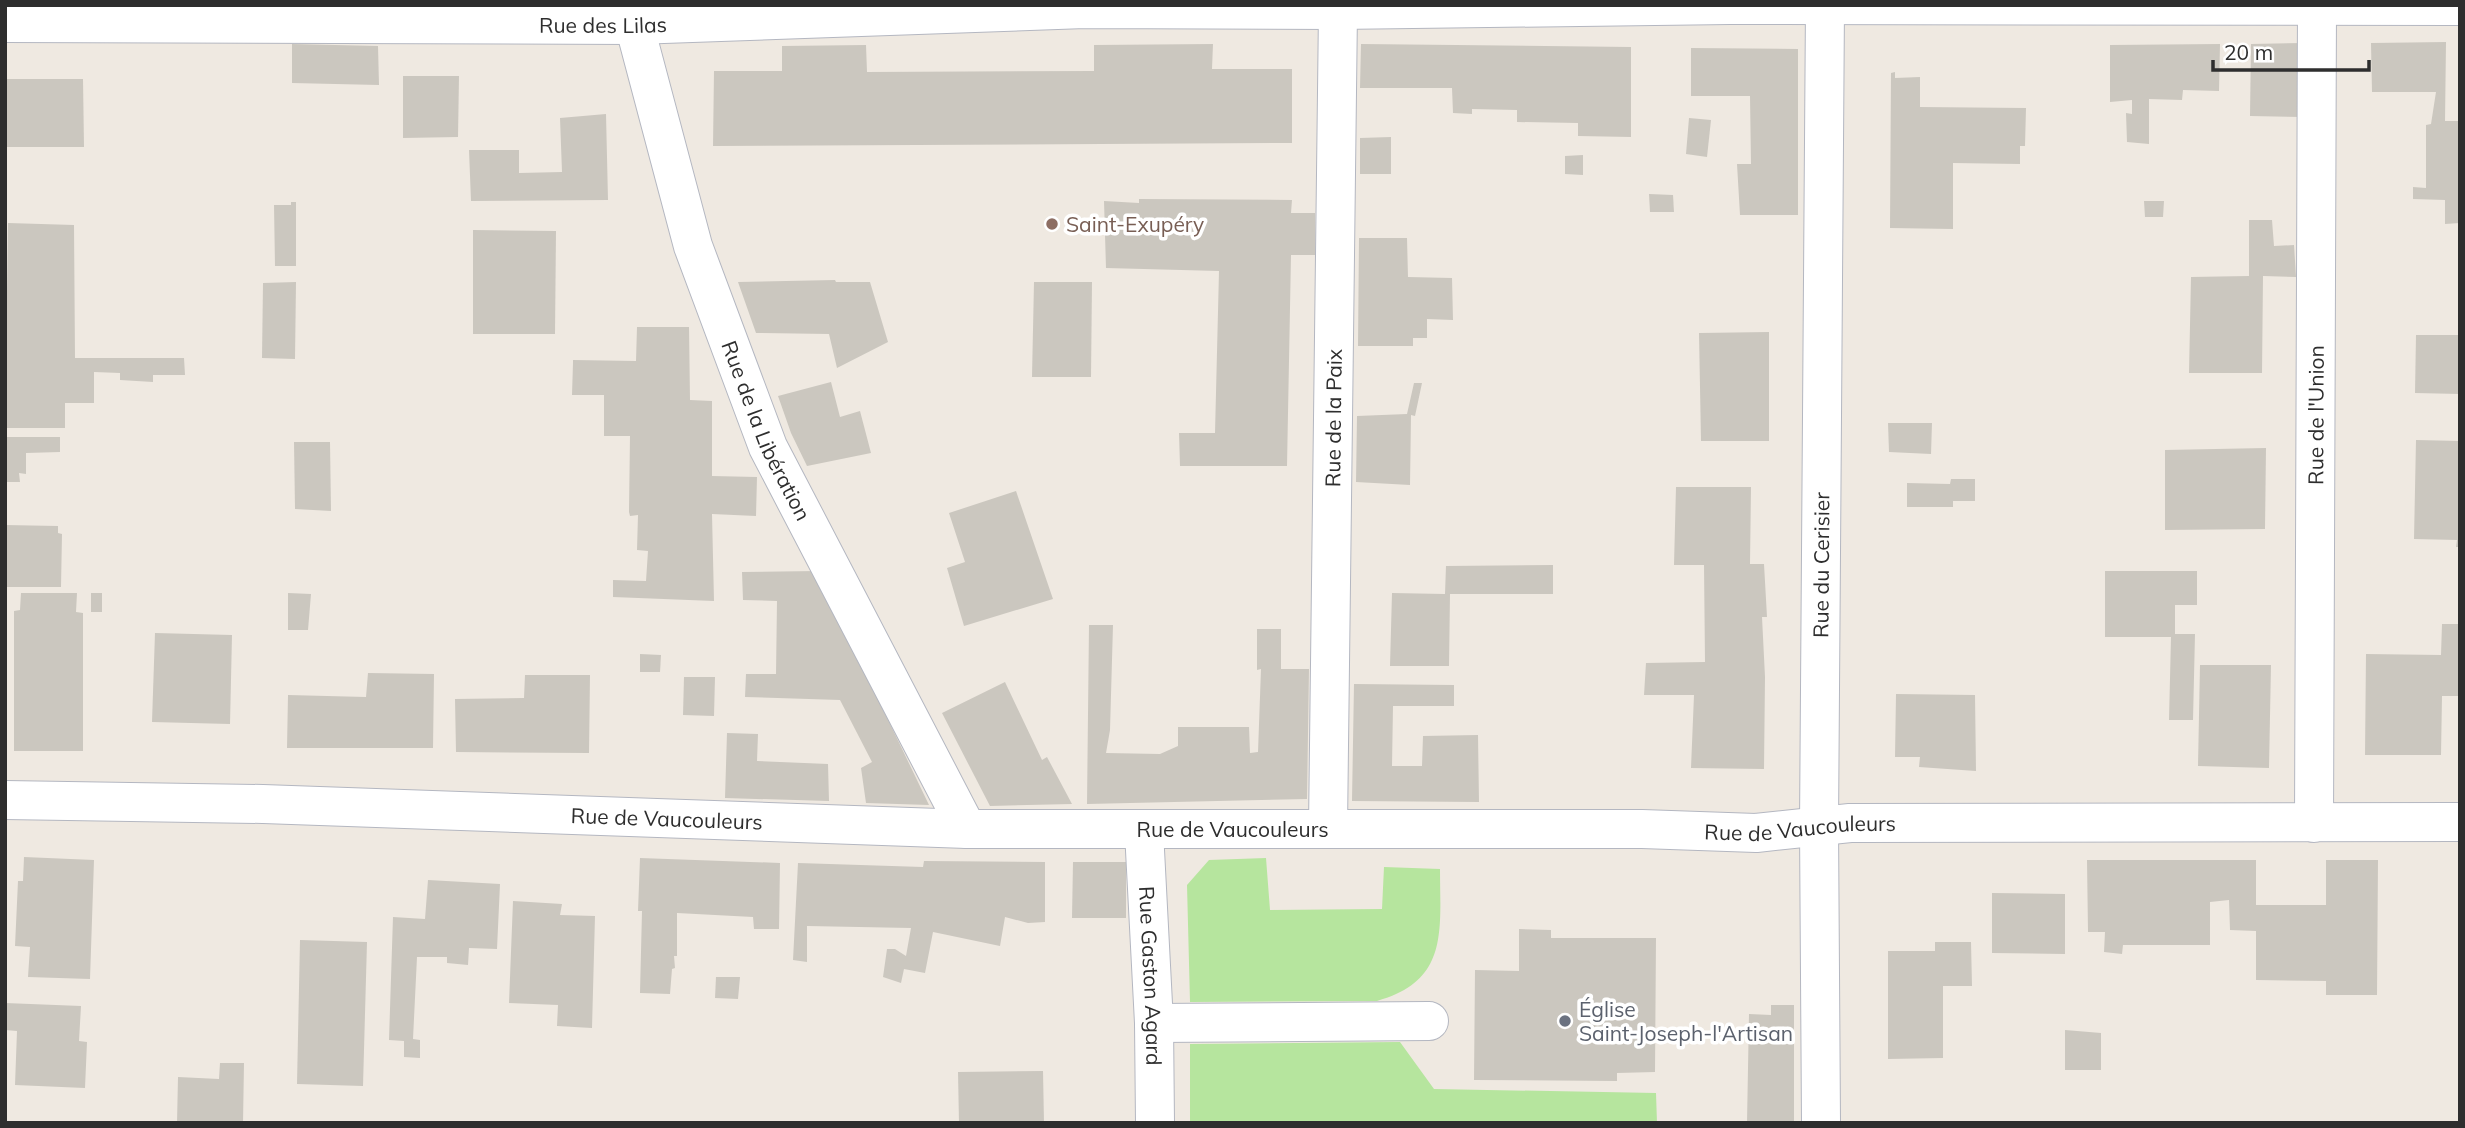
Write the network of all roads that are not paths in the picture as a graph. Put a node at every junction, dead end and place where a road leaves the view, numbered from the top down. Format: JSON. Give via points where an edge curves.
{"nodes":[{"id":1,"x":1730,"y":5,"type":"edge"},
{"id":2,"x":1825,"y":6,"type":"edge"},
{"id":3,"x":2460,"y":6,"type":"edge"},
{"id":4,"x":2317,"y":7,"type":"junction"},
{"id":5,"x":1338,"y":10,"type":"junction"},
{"id":6,"x":632,"y":15,"type":"edge"},
{"id":7,"x":5,"y":23,"type":"edge"},
{"id":8,"x":5,"y":800,"type":"edge"},
{"id":9,"x":2460,"y":822,"type":"edge"},
{"id":10,"x":2314,"y":823,"type":"junction"},
{"id":11,"x":1819,"y":826,"type":"junction"},
{"id":12,"x":1328,"y":828,"type":"junction"},
{"id":13,"x":967,"y":830,"type":"junction"},
{"id":14,"x":1144,"y":831,"type":"junction"},
{"id":15,"x":1429,"y":1021,"type":"dead end"},
{"id":16,"x":1154,"y":1023,"type":"junction"},
{"id":17,"x":1155,"y":1123,"type":"edge"},
{"id":18,"x":1821,"y":1123,"type":"edge"}],
"edges":[{"from":1,"to":2,"type":"street","name":"Rue des Lilas"},
{"from":1,"to":5,"type":"street","name":"Rue des Lilas"},
{"from":2,"to":4,"type":"street","name":"Rue des Lilas"},
{"from":2,"to":11,"type":"street","name":"Rue du Cerisier"},
{"from":3,"to":4,"type":"street","name":"Rue des Lilas"},
{"from":4,"to":10,"type":"street","name":"Rue de l'Union"},
{"from":5,"to":6,"type":"street","name":"Rue des Lilas"},
{"from":5,"to":12,"type":"street","name":"Rue de la Paix"},
{"from":6,"to":7,"type":"street","name":"Rue des Lilas"},
{"from":6,"to":13,"type":"street","name":"Rue de la Libération","via":[[693,246],[768,447]]},
{"from":8,"to":13,"type":"street","name":"Rue de Vaucouleurs","via":[[263,804]]},
{"from":9,"to":10,"type":"street","name":"Rue de Vaucouleurs"},
{"from":10,"to":11,"type":"street","name":"Rue de Vaucouleurs"},
{"from":11,"to":12,"type":"street","name":"Rue de Vaucouleurs","via":[[1756,833]]},
{"from":11,"to":18,"type":"street","name":"Rue du Cerisier"},
{"from":12,"to":14,"type":"street","name":"Rue de Vaucouleurs"},
{"from":13,"to":14,"type":"street","name":"Rue de Vaucouleurs"},
{"from":14,"to":16,"type":"street","name":"Rue Gaston Agard"},
{"from":15,"to":16,"type":"street"},
{"from":16,"to":17,"type":"street","name":"Rue Gaston Agard"}]}
